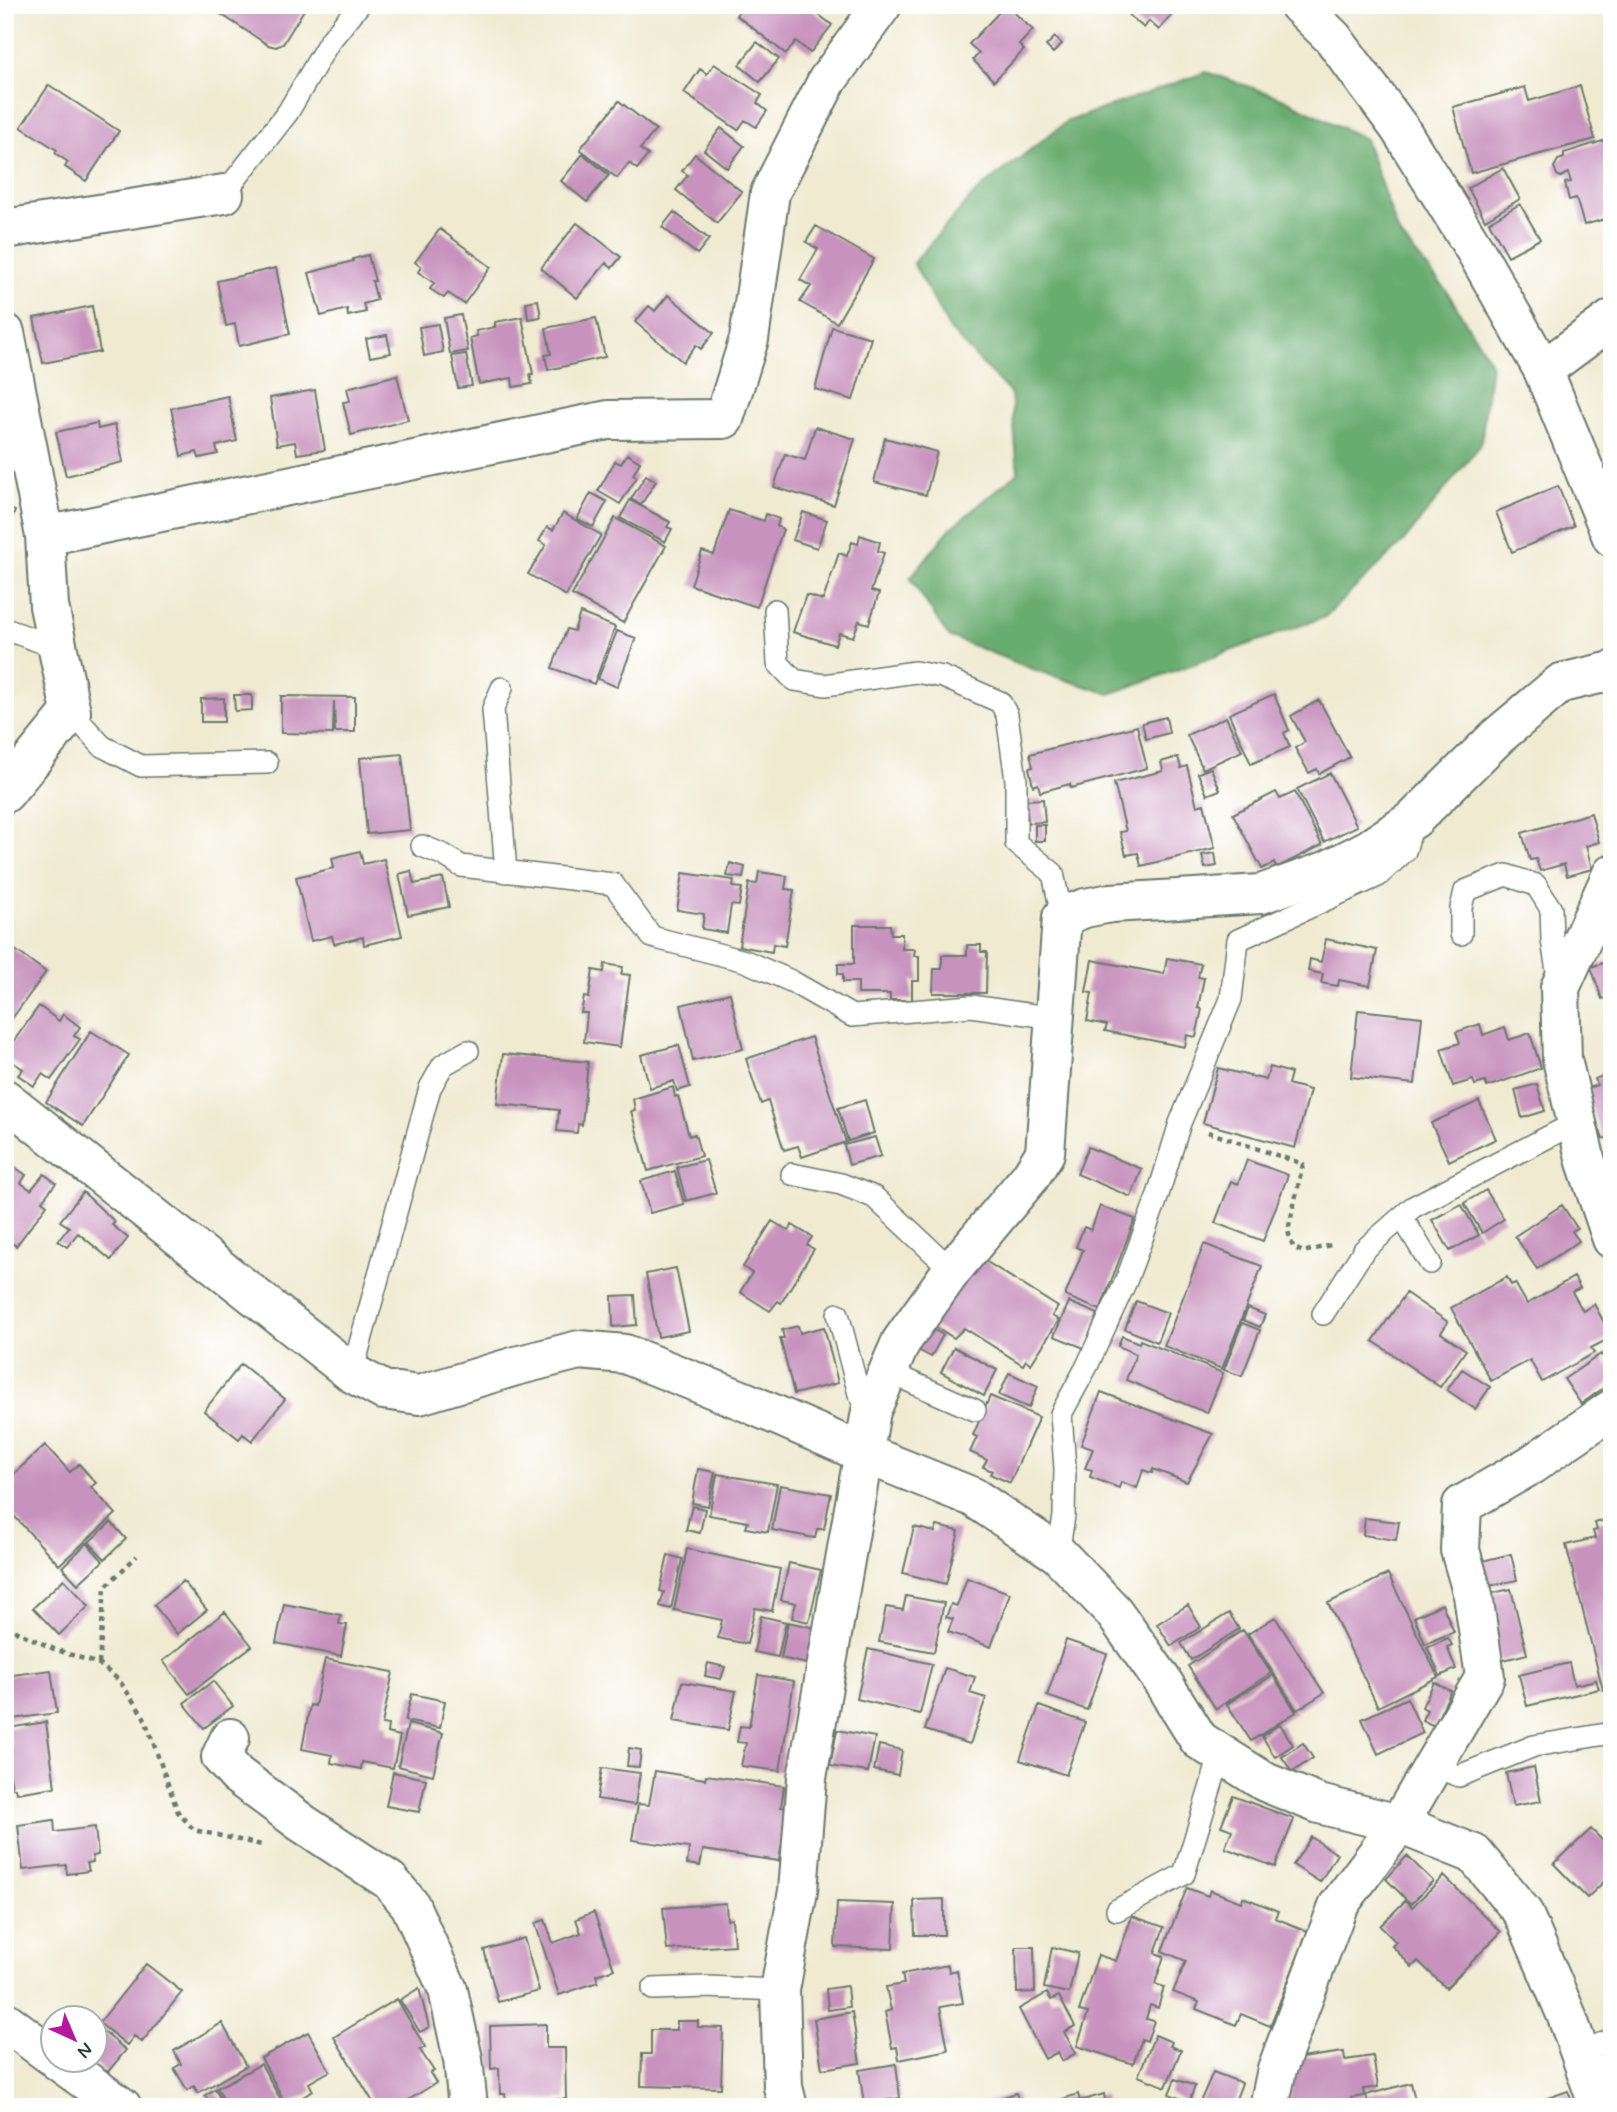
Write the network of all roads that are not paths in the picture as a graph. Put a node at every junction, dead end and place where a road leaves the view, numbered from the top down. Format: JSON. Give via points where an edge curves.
{"nodes":[{"id":1,"x":359,"y":5,"type":"edge"},
{"id":2,"x":882,"y":5,"type":"edge"},
{"id":3,"x":1299,"y":5,"type":"edge"},
{"id":4,"x":224,"y":194,"type":"joint"},
{"id":5,"x":5,"y":229,"type":"edge"},
{"id":6,"x":1612,"y":319,"type":"edge"},
{"id":7,"x":5,"y":333,"type":"edge"},
{"id":8,"x":1543,"y":370,"type":"junction"},
{"id":9,"x":45,"y":536,"type":"junction"},
{"id":10,"x":1612,"y":537,"type":"edge"},
{"id":11,"x":775,"y":610,"type":"dead end"},
{"id":12,"x":5,"y":629,"type":"edge"},
{"id":13,"x":58,"y":648,"type":"junction"},
{"id":14,"x":1612,"y":671,"type":"edge"},
{"id":15,"x":502,"y":688,"type":"dead end"},
{"id":16,"x":71,"y":712,"type":"junction"},
{"id":17,"x":18,"y":758,"type":"edge"},
{"id":18,"x":267,"y":763,"type":"dead end"},
{"id":19,"x":5,"y":793,"type":"edge"},
{"id":20,"x":1414,"y":820,"type":"junction"},
{"id":21,"x":422,"y":846,"type":"dead end"},
{"id":22,"x":506,"y":872,"type":"junction"},
{"id":23,"x":1612,"y":874,"type":"edge"},
{"id":24,"x":1062,"y":917,"type":"junction"},
{"id":25,"x":1461,"y":934,"type":"dead end"},
{"id":26,"x":1560,"y":988,"type":"junction"},
{"id":27,"x":1055,"y":1018,"type":"junction"},
{"id":28,"x":468,"y":1051,"type":"dead end"},
{"id":29,"x":5,"y":1098,"type":"edge"},
{"id":30,"x":1577,"y":1122,"type":"junction"},
{"id":31,"x":792,"y":1174,"type":"dead end"},
{"id":32,"x":1400,"y":1219,"type":"junction"},
{"id":33,"x":1612,"y":1239,"type":"edge"},
{"id":34,"x":1430,"y":1263,"type":"dead end"},
{"id":35,"x":952,"y":1270,"type":"junction"},
{"id":36,"x":838,"y":1314,"type":"dead end"},
{"id":37,"x":1323,"y":1314,"type":"dead end"},
{"id":38,"x":888,"y":1372,"type":"junction"},
{"id":39,"x":352,"y":1373,"type":"junction"},
{"id":40,"x":975,"y":1409,"type":"dead end"},
{"id":41,"x":1612,"y":1409,"type":"edge"},
{"id":42,"x":871,"y":1411,"type":"junction"},
{"id":43,"x":863,"y":1453,"type":"junction"},
{"id":44,"x":1058,"y":1554,"type":"junction"},
{"id":45,"x":1612,"y":1733,"type":"edge"},
{"id":46,"x":230,"y":1738,"type":"dead end"},
{"id":47,"x":1221,"y":1753,"type":"junction"},
{"id":48,"x":1433,"y":1766,"type":"junction"},
{"id":49,"x":1399,"y":1824,"type":"junction"},
{"id":50,"x":1117,"y":1910,"type":"dead end"},
{"id":51,"x":653,"y":1989,"type":"dead end"},
{"id":52,"x":780,"y":1990,"type":"junction"},
{"id":53,"x":5,"y":2021,"type":"edge"},
{"id":54,"x":38,"y":2046,"type":"edge"},
{"id":55,"x":1596,"y":2046,"type":"edge"},
{"id":56,"x":76,"y":2074,"type":"edge"},
{"id":57,"x":122,"y":2107,"type":"edge"},
{"id":58,"x":468,"y":2107,"type":"edge"},
{"id":59,"x":788,"y":2107,"type":"edge"},
{"id":60,"x":1269,"y":2107,"type":"edge"},
{"id":61,"x":1599,"y":2107,"type":"edge"}],
"edges":[{"from":1,"to":4,"type":"lane","via":[[329,42],[288,112]]},
{"from":2,"to":9,"type":"street","via":[[827,81],[770,192],[749,339],[724,419],[608,420]]},
{"from":3,"to":8,"type":"street","via":[[1333,38],[1400,130]]},
{"from":4,"to":5,"type":"street"},
{"from":6,"to":8,"type":"street"},
{"from":7,"to":9,"type":"street"},
{"from":8,"to":10,"type":"street"},
{"from":9,"to":13,"type":"street","via":[[49,606]]},
{"from":11,"to":24,"type":"lane","via":[[778,663],[794,680],[825,685],[915,672],[943,677],[1000,702],[1007,715],[1017,780],[1016,844],[1053,873]]},
{"from":12,"to":13,"type":"lane"},
{"from":13,"to":16,"type":"street"},
{"from":14,"to":20,"type":"street","via":[[1561,683],[1498,736]]},
{"from":15,"to":22,"type":"lane","via":[[493,709]]},
{"from":16,"to":17,"type":"street"},
{"from":16,"to":18,"type":"lane","via":[[103,746],[141,766]]},
{"from":17,"to":19,"type":"street"},
{"from":20,"to":24,"type":"street","via":[[1326,871],[1261,894],[1111,904]]},
{"from":20,"to":44,"type":"lane","via":[[1405,851],[1378,876],[1238,940],[1231,999],[1181,1123],[1157,1198],[1126,1281],[1061,1414],[1064,1516]]},
{"from":21,"to":22,"type":"lane","via":[[461,866]]},
{"from":22,"to":27,"type":"lane","via":[[613,884],[652,937],[745,961],[852,1016],[971,1006]]},
{"from":23,"to":26,"type":"street"},
{"from":24,"to":27,"type":"street"},
{"from":25,"to":26,"type":"lane","via":[[1465,891],[1506,875],[1536,885],[1551,909]]},
{"from":26,"to":30,"type":"street","via":[[1562,1059]]},
{"from":27,"to":35,"type":"street","via":[[1045,1153]]},
{"from":28,"to":39,"type":"lane","via":[[443,1065],[430,1088]]},
{"from":29,"to":39,"type":"street"},
{"from":30,"to":32,"type":"lane","via":[[1413,1207]]},
{"from":30,"to":33,"type":"street"},
{"from":31,"to":35,"type":"lane","via":[[841,1184],[874,1197]]},
{"from":32,"to":34,"type":"lane"},
{"from":32,"to":37,"type":"lane","via":[[1364,1250]]},
{"from":35,"to":38,"type":"street","via":[[901,1342]]},
{"from":36,"to":42,"type":"lane","via":[[859,1394]]},
{"from":38,"to":40,"type":"lane"},
{"from":38,"to":42,"type":"street"},
{"from":39,"to":43,"type":"street","via":[[383,1390],[419,1395],[579,1350],[625,1354]]},
{"from":41,"to":48,"type":"street","via":[[1531,1465],[1462,1505],[1460,1550],[1473,1595],[1485,1677]]},
{"from":42,"to":43,"type":"street"},
{"from":43,"to":44,"type":"street","via":[[974,1497]]},
{"from":43,"to":52,"type":"street","via":[[807,1778],[798,1891]]},
{"from":44,"to":47,"type":"street","via":[[1113,1611],[1199,1740]]},
{"from":45,"to":48,"type":"lane","via":[[1534,1746],[1460,1776]]},
{"from":46,"to":58,"type":"street","via":[[221,1757],[237,1775],[390,1881],[410,1905],[448,1990]]},
{"from":47,"to":49,"type":"street","via":[[1265,1782],[1319,1804]]},
{"from":47,"to":50,"type":"lane","via":[[1184,1874]]},
{"from":48,"to":49,"type":"street"},
{"from":49,"to":55,"type":"street","via":[[1474,1854],[1523,1913],[1566,2014]]},
{"from":49,"to":60,"type":"street","via":[[1338,1906],[1277,2069]]},
{"from":51,"to":52,"type":"lane"},
{"from":52,"to":59,"type":"street","via":[[783,2087]]},
{"from":53,"to":54,"type":"street"},
{"from":55,"to":61,"type":"street"},
{"from":56,"to":57,"type":"street"}]}
